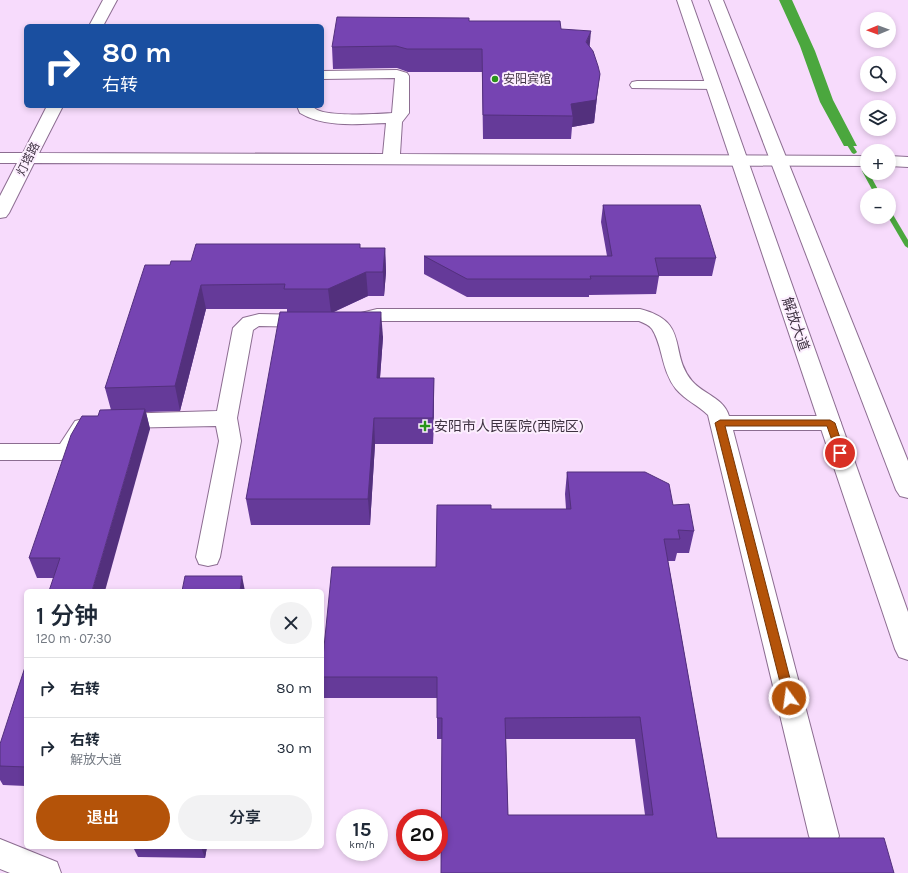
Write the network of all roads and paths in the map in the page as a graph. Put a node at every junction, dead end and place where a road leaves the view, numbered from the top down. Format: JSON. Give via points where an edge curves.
{"nodes":[{"id":1,"x":110,"y":0,"type":"edge"},
{"id":2,"x":684,"y":0,"type":"edge"},
{"id":3,"x":716,"y":0,"type":"edge"},
{"id":4,"x":97,"y":24,"type":"edge"},
{"id":5,"x":324,"y":75,"type":"edge"},
{"id":6,"x":638,"y":85,"type":"dead end"},
{"id":7,"x":714,"y":85,"type":"junction"},
{"id":8,"x":54,"y":108,"type":"edge"},
{"id":9,"x":305,"y":108,"type":"edge"},
{"id":10,"x":396,"y":118,"type":"junction"},
{"id":11,"x":0,"y":158,"type":"edge"},
{"id":12,"x":28,"y":158,"type":"junction"},
{"id":13,"x":391,"y":159,"type":"junction"},
{"id":14,"x":740,"y":160,"type":"junction"},
{"id":15,"x":779,"y":160,"type":"junction"},
{"id":16,"x":860,"y":161,"type":"edge"},
{"id":17,"x":896,"y":161,"type":"edge"},
{"id":18,"x":908,"y":162,"type":"edge"},
{"id":19,"x":0,"y":213,"type":"edge"},
{"id":20,"x":226,"y":418,"type":"junction"},
{"id":21,"x":720,"y":423,"type":"junction"},
{"id":22,"x":830,"y":423,"type":"junction"},
{"id":23,"x":0,"y":452,"type":"edge"},
{"id":24,"x":908,"y":490,"type":"edge"},
{"id":25,"x":208,"y":557,"type":"dead end"},
{"id":26,"x":908,"y":649,"type":"edge"},
{"id":27,"x":824,"y":836,"type":"edge"},
{"id":28,"x":0,"y":854,"type":"edge"},
{"id":29,"x":46,"y":873,"type":"edge"}],
"edges":[{"from":1,"to":4,"type":"main road"},
{"from":2,"to":7,"type":"main road","name":"解放大道"},
{"from":3,"to":15,"type":"main road"},
{"from":5,"to":10,"type":"main road","via":[[402,76],[401,113]]},
{"from":6,"to":7,"type":"main road"},
{"from":7,"to":14,"type":"main road","name":"解放大道"},
{"from":8,"to":12,"type":"main road","name":"灯塔路"},
{"from":9,"to":10,"type":"main road","via":[[308,114],[321,117]]},
{"from":10,"to":13,"type":"main road"},
{"from":11,"to":12,"type":"main road"},
{"from":12,"to":13,"type":"main road"},
{"from":12,"to":19,"type":"main road","name":"灯塔路"},
{"from":13,"to":14,"type":"main road"},
{"from":14,"to":15,"type":"main road"},
{"from":14,"to":22,"type":"main road","name":"解放大道"},
{"from":15,"to":16,"type":"main road"},
{"from":15,"to":24,"type":"main road"},
{"from":17,"to":18,"type":"main road"},
{"from":20,"to":21,"type":"main road","via":[[243,328],[250,322],[360,320],[377,315],[640,315],[659,324],[676,374],[685,387],[711,404],[718,413]]},
{"from":20,"to":23,"type":"main road","via":[[92,422],[81,428],[68,450]]},
{"from":20,"to":25,"type":"main road","via":[[230,441]]},
{"from":21,"to":22,"type":"main road"},
{"from":21,"to":27,"type":"main road"},
{"from":22,"to":26,"type":"main road","name":"解放大道"},
{"from":28,"to":29,"type":"main road"}]}
